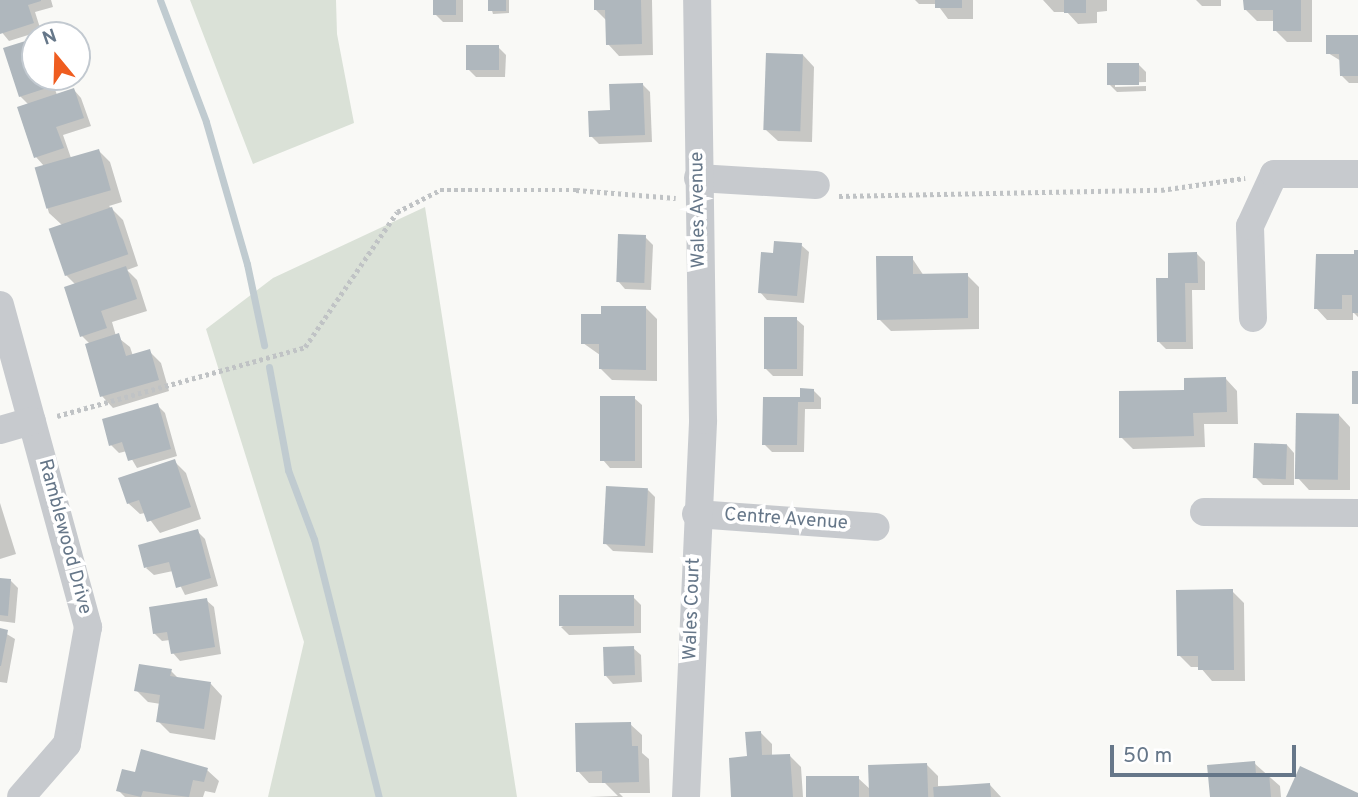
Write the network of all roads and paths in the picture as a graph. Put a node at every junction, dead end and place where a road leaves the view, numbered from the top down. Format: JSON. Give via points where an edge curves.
{"nodes":[{"id":1,"x":697,"y":0,"type":"edge"},
{"id":2,"x":1274,"y":174,"type":"junction"},
{"id":3,"x":1358,"y":174,"type":"edge"},
{"id":4,"x":816,"y":185,"type":"joint"},
{"id":5,"x":698,"y":189,"type":"junction"},
{"id":6,"x":0,"y":305,"type":"edge"},
{"id":7,"x":1253,"y":318,"type":"dead end"},
{"id":8,"x":703,"y":420,"type":"joint"},
{"id":9,"x":32,"y":421,"type":"junction"},
{"id":10,"x":0,"y":430,"type":"edge"},
{"id":11,"x":1204,"y":512,"type":"dead end"},
{"id":12,"x":1358,"y":513,"type":"edge"},
{"id":13,"x":696,"y":514,"type":"junction"},
{"id":14,"x":876,"y":527,"type":"dead end"},
{"id":15,"x":21,"y":797,"type":"edge"},
{"id":16,"x":686,"y":797,"type":"edge"}],
"edges":[{"from":1,"to":5,"type":"street","name":"Wales Avenue"},
{"from":2,"to":3,"type":"street"},
{"from":2,"to":4,"type":"path","via":[[1161,190],[843,198]]},
{"from":2,"to":7,"type":"street","via":[[1250,226]]},
{"from":4,"to":5,"type":"street"},
{"from":5,"to":8,"type":"street","name":"Wales Avenue"},
{"from":5,"to":9,"type":"path","via":[[440,190],[397,212],[305,347]]},
{"from":6,"to":9,"type":"street","name":"Ramblewood Drive"},
{"from":8,"to":13,"type":"street","name":"Wales Court"},
{"from":9,"to":10,"type":"street"},
{"from":9,"to":15,"type":"street","name":"Ramblewood Drive","via":[[88,627],[67,744]]},
{"from":11,"to":12,"type":"street"},
{"from":13,"to":14,"type":"street","name":"Centre Avenue"},
{"from":13,"to":16,"type":"street","name":"Wales Court"}]}
